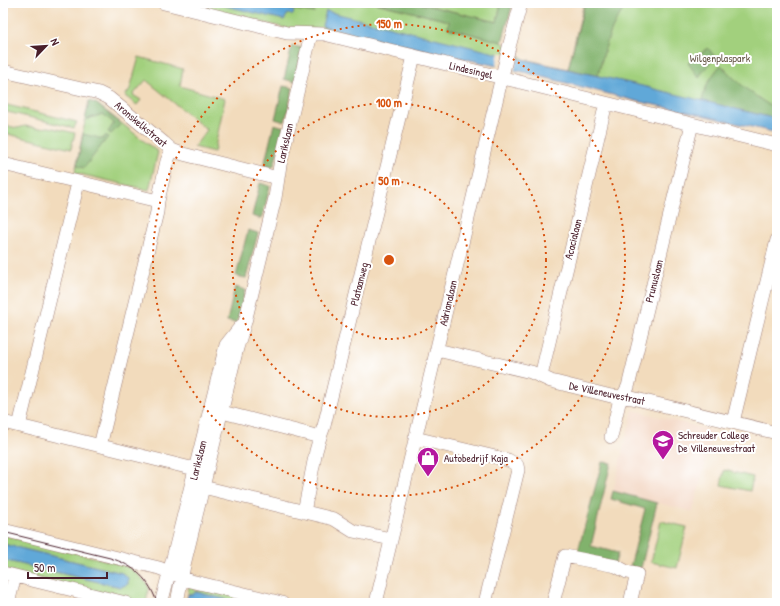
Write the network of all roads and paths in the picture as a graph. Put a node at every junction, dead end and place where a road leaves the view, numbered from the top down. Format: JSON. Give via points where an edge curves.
{"nodes":[{"id":1,"x":164,"y":3,"type":"edge"},
{"id":2,"x":521,"y":3,"type":"edge"},
{"id":3,"x":311,"y":34,"type":"junction"},
{"id":4,"x":414,"y":56,"type":"junction"},
{"id":5,"x":3,"y":71,"type":"edge"},
{"id":6,"x":503,"y":75,"type":"junction"},
{"id":7,"x":606,"y":103,"type":"junction"},
{"id":8,"x":692,"y":124,"type":"junction"},
{"id":9,"x":777,"y":145,"type":"edge"},
{"id":10,"x":172,"y":150,"type":"junction"},
{"id":11,"x":3,"y":164,"type":"edge"},
{"id":12,"x":278,"y":178,"type":"junction"},
{"id":13,"x":78,"y":183,"type":"junction"},
{"id":14,"x":158,"y":201,"type":"junction"},
{"id":15,"x":777,"y":240,"type":"edge"},
{"id":16,"x":437,"y":350,"type":"junction"},
{"id":17,"x":541,"y":376,"type":"junction"},
{"id":18,"x":623,"y":396,"type":"junction"},
{"id":19,"x":216,"y":409,"type":"junction"},
{"id":20,"x":3,"y":422,"type":"edge"},
{"id":21,"x":733,"y":422,"type":"junction"},
{"id":22,"x":19,"y":426,"type":"junction"},
{"id":23,"x":777,"y":432,"type":"edge"},
{"id":24,"x":320,"y":437,"type":"junction"},
{"id":25,"x":611,"y":437,"type":"dead end"},
{"id":26,"x":415,"y":438,"type":"junction"},
{"id":27,"x":100,"y":446,"type":"junction"},
{"id":28,"x":201,"y":470,"type":"junction"},
{"id":29,"x":203,"y":487,"type":"junction"},
{"id":30,"x":304,"y":512,"type":"junction"},
{"id":31,"x":3,"y":530,"type":"edge"},
{"id":32,"x":391,"y":539,"type":"junction"},
{"id":33,"x":169,"y":572,"type":"junction"},
{"id":34,"x":9,"y":575,"type":"edge"},
{"id":35,"x":182,"y":578,"type":"junction"},
{"id":36,"x":8,"y":603,"type":"edge"},
{"id":37,"x":126,"y":603,"type":"edge"},
{"id":38,"x":163,"y":603,"type":"edge"},
{"id":39,"x":177,"y":603,"type":"edge"},
{"id":40,"x":282,"y":603,"type":"edge"},
{"id":41,"x":376,"y":603,"type":"edge"},
{"id":42,"x":485,"y":603,"type":"edge"},
{"id":43,"x":552,"y":603,"type":"edge"},
{"id":44,"x":630,"y":603,"type":"edge"}],
"edges":[{"from":1,"to":3,"type":"street","name":"Lindesingel","via":[[287,33]]},
{"from":2,"to":6,"type":"street","name":"Adrianalaan"},
{"from":3,"to":4,"type":"street","name":"Lindesingel","via":[[324,34]]},
{"from":3,"to":12,"type":"street","name":"Larikslaan"},
{"from":4,"to":6,"type":"street","name":"Lindesingel"},
{"from":4,"to":24,"type":"street","name":"Plataanweg"},
{"from":5,"to":10,"type":"street","name":"Aronskelkstraat","via":[[104,95]]},
{"from":6,"to":7,"type":"street","name":"Lindesingel"},
{"from":6,"to":16,"type":"street","name":"Adrianalaan"},
{"from":7,"to":8,"type":"street","name":"Lindesingel"},
{"from":7,"to":17,"type":"street","name":"Acacialaan"},
{"from":8,"to":9,"type":"street","name":"Lindesingel"},
{"from":8,"to":18,"type":"street","name":"Prunuslaan","via":[[628,387]]},
{"from":10,"to":12,"type":"street","name":"Aronskelkstraat"},
{"from":10,"to":14,"type":"street"},
{"from":11,"to":13,"type":"street"},
{"from":12,"to":19,"type":"street","name":"Larikslaan","via":[[245,322]]},
{"from":13,"to":14,"type":"street"},
{"from":13,"to":22,"type":"street"},
{"from":14,"to":27,"type":"street"},
{"from":15,"to":21,"type":"street"},
{"from":16,"to":17,"type":"street","name":"De Villeneuvestraat"},
{"from":16,"to":26,"type":"street","name":"Adrianalaan"},
{"from":17,"to":18,"type":"street","name":"De Villeneuvestraat","via":[[551,381],[611,396]]},
{"from":18,"to":21,"type":"street","name":"De Villeneuvestraat"},
{"from":18,"to":25,"type":"street","name":"Prunuslaan"},
{"from":19,"to":24,"type":"street"},
{"from":19,"to":28,"type":"street","name":"Larikslaan"},
{"from":20,"to":22,"type":"street"},
{"from":21,"to":23,"type":"street","name":"De Villeneuvestraat"},
{"from":22,"to":27,"type":"street"},
{"from":24,"to":30,"type":"street","name":"Plataanweg"},
{"from":26,"to":32,"type":"street","name":"Adrianalaan"},
{"from":26,"to":42,"type":"street","via":[[512,461],[517,465],[518,470]]},
{"from":27,"to":28,"type":"street"},
{"from":28,"to":29,"type":"street","name":"Larikslaan"},
{"from":28,"to":33,"type":"street","name":"Larikslaan"},
{"from":29,"to":30,"type":"street"},
{"from":29,"to":35,"type":"street","name":"Larikslaan"},
{"from":30,"to":32,"type":"street","via":[[334,519],[353,531]]},
{"from":31,"to":33,"type":"street"},
{"from":32,"to":41,"type":"street","name":"Adrianalaan"},
{"from":33,"to":35,"type":"street"},
{"from":33,"to":38,"type":"street","name":"Larikslaan"},
{"from":34,"to":36,"type":"street"},
{"from":34,"to":37,"type":"street"},
{"from":35,"to":39,"type":"street","name":"Larikslaan"},
{"from":35,"to":40,"type":"street"},
{"from":43,"to":44,"type":"street","via":[[564,556],[616,566],[637,574]]}]}
